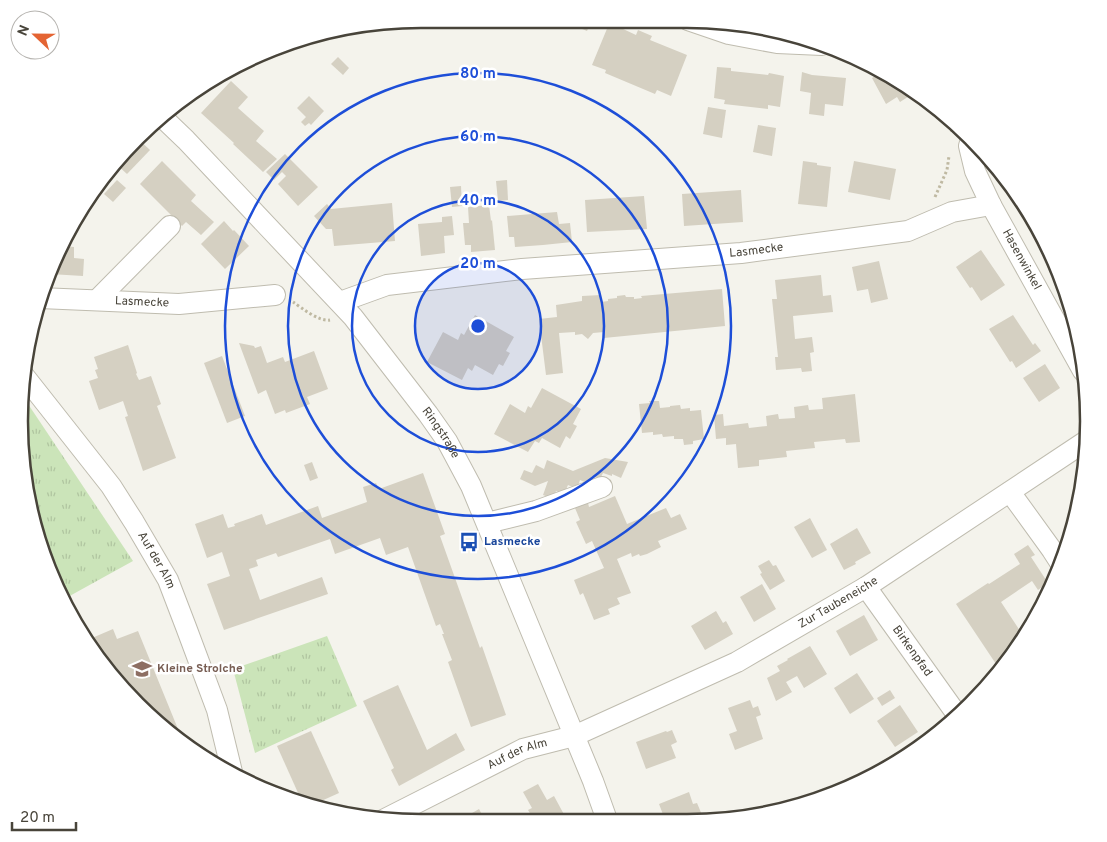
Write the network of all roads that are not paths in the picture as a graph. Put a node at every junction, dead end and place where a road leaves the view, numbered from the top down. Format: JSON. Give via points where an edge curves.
{"nodes":[{"id":1,"x":712,"y":28,"type":"edge"},
{"id":2,"x":798,"y":44,"type":"edge"},
{"id":3,"x":166,"y":121,"type":"edge"},
{"id":4,"x":970,"y":149,"type":"edge"},
{"id":5,"x":991,"y":205,"type":"junction"},
{"id":6,"x":170,"y":226,"type":"dead end"},
{"id":7,"x":275,"y":295,"type":"road end"},
{"id":8,"x":47,"y":298,"type":"edge"},
{"id":9,"x":97,"y":300,"type":"junction"},
{"id":10,"x":346,"y":309,"type":"junction"},
{"id":11,"x":1074,"y":354,"type":"edge"},
{"id":12,"x":29,"y":384,"type":"edge"},
{"id":13,"x":1079,"y":446,"type":"edge"},
{"id":14,"x":602,"y":487,"type":"dead end"},
{"id":15,"x":1010,"y":492,"type":"junction"},
{"id":16,"x":487,"y":523,"type":"junction"},
{"id":17,"x":1056,"y":556,"type":"edge"},
{"id":18,"x":866,"y":587,"type":"junction"},
{"id":19,"x":953,"y":709,"type":"edge"},
{"id":20,"x":574,"y":736,"type":"junction"},
{"id":21,"x":230,"y":765,"type":"edge"},
{"id":22,"x":395,"y":814,"type":"edge"},
{"id":23,"x":605,"y":815,"type":"edge"}],
"edges":[{"from":1,"to":2,"type":"street","via":[[777,43]]},
{"from":3,"to":10,"type":"street","name":"Ringstraße"},
{"from":4,"to":5,"type":"street","name":"Hasenwinkel","via":[[975,171]]},
{"from":5,"to":10,"type":"street","name":"Lasmecke","via":[[952,212],[908,231],[741,253],[542,268],[387,285]]},
{"from":5,"to":11,"type":"street","name":"Hasenwinkel"},
{"from":6,"to":9,"type":"street"},
{"from":7,"to":9,"type":"street","name":"Lasmecke","via":[[180,304]]},
{"from":8,"to":9,"type":"street","name":"Lasmecke"},
{"from":10,"to":16,"type":"street","name":"Ringstraße","via":[[447,441],[472,486]]},
{"from":12,"to":21,"type":"street","name":"Auf der Alm","via":[[111,486],[168,580],[217,710]]},
{"from":13,"to":15,"type":"street","name":"Zur Taubeneiche"},
{"from":14,"to":16,"type":"street","via":[[536,511]]},
{"from":15,"to":17,"type":"street"},
{"from":15,"to":18,"type":"street","name":"Zur Taubeneiche"},
{"from":16,"to":20,"type":"street","name":"Ringstraße"},
{"from":18,"to":19,"type":"street","name":"Birkenpfad"},
{"from":18,"to":20,"type":"street","name":"Zur Taubeneiche","via":[[737,662]]},
{"from":20,"to":22,"type":"street","name":"Auf der Alm","via":[[523,749]]},
{"from":20,"to":23,"type":"street","name":"Ringstraße"}]}
